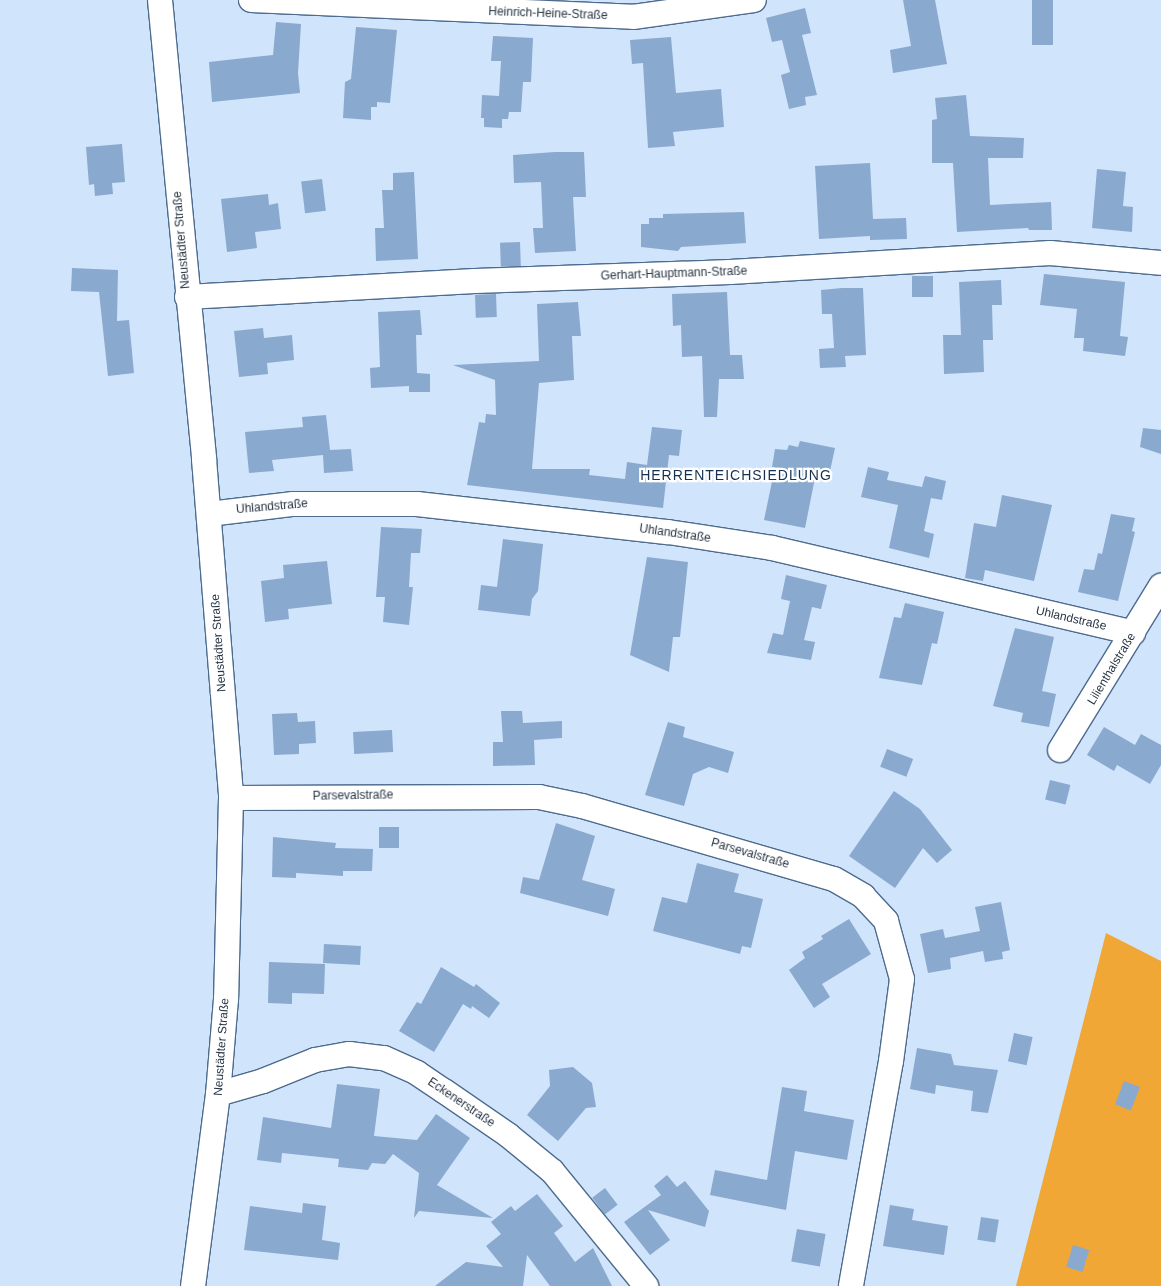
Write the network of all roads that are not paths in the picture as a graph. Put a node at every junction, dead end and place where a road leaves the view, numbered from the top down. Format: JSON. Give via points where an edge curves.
{"nodes":[{"id":1,"x":160,"y":0,"type":"edge"},
{"id":2,"x":251,"y":0,"type":"edge"},
{"id":3,"x":754,"y":0,"type":"edge"},
{"id":4,"x":1161,"y":263,"type":"edge"},
{"id":5,"x":187,"y":297,"type":"junction"},
{"id":6,"x":209,"y":514,"type":"junction"},
{"id":7,"x":1161,"y":586,"type":"edge"},
{"id":8,"x":1133,"y":633,"type":"junction"},
{"id":9,"x":1060,"y":750,"type":"dead end"},
{"id":10,"x":231,"y":798,"type":"junction"},
{"id":11,"x":218,"y":1094,"type":"junction"},
{"id":12,"x":193,"y":1286,"type":"edge"},
{"id":13,"x":646,"y":1286,"type":"edge"},
{"id":14,"x":851,"y":1286,"type":"edge"}],
"edges":[{"from":1,"to":5,"type":"street","name":"Neustädter Straße"},
{"from":2,"to":3,"type":"street","name":"Heinrich-Heine-Straße","via":[[633,17]]},
{"from":4,"to":5,"type":"street","name":"Gerhart-Hauptmann-Straße","via":[[1050,253],[730,272],[475,281]]},
{"from":5,"to":6,"type":"street","name":"Neustädter Straße"},
{"from":6,"to":8,"type":"street","name":"Uhlandstraße","via":[[293,504],[372,502],[417,504],[668,532],[772,548]]},
{"from":6,"to":10,"type":"street","name":"Neustädter Straße"},
{"from":7,"to":8,"type":"street","name":"Lilienthalstraße"},
{"from":8,"to":9,"type":"street","name":"Lilienthalstraße"},
{"from":10,"to":11,"type":"street","name":"Neustädter Straße","via":[[226,999]]},
{"from":10,"to":14,"type":"street","name":"Parsevalstraße","via":[[495,794],[539,797],[582,806],[834,879],[863,896],[886,921],[902,978],[891,1061]]},
{"from":11,"to":12,"type":"street","name":"Neustädter Straße"},
{"from":11,"to":13,"type":"street","name":"Eckenerstraße","via":[[263,1081],[315,1060],[349,1054],[392,1062],[444,1091],[508,1135],[552,1171]]}]}
